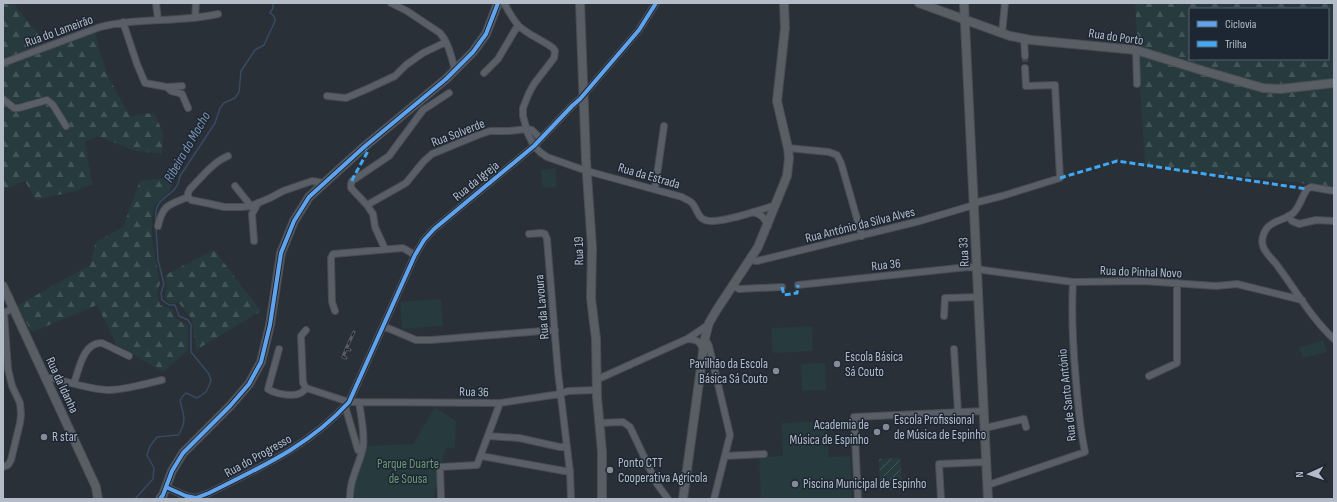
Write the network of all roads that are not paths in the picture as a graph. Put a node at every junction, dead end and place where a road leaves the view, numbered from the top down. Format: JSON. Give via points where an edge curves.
{"nodes":[{"id":1,"x":156,"y":3,"type":"edge"},
{"id":2,"x":196,"y":3,"type":"edge"},
{"id":3,"x":391,"y":3,"type":"edge"},
{"id":4,"x":498,"y":3,"type":"edge"},
{"id":5,"x":504,"y":3,"type":"edge"},
{"id":6,"x":580,"y":3,"type":"edge"},
{"id":7,"x":656,"y":3,"type":"edge"},
{"id":8,"x":784,"y":3,"type":"edge"},
{"id":9,"x":919,"y":3,"type":"edge"},
{"id":10,"x":964,"y":3,"type":"edge"},
{"id":11,"x":1005,"y":3,"type":"edge"},
{"id":12,"x":218,"y":14,"type":"dead end"},
{"id":13,"x":195,"y":18,"type":"junction"},
{"id":14,"x":158,"y":20,"type":"junction"},
{"id":15,"x":965,"y":20,"type":"junction"},
{"id":16,"x":124,"y":22,"type":"junction"},
{"id":17,"x":518,"y":25,"type":"junction"},
{"id":18,"x":1002,"y":33,"type":"junction"},
{"id":19,"x":1024,"y":39,"type":"junction"},
{"id":20,"x":446,"y":42,"type":"junction"},
{"id":21,"x":1136,"y":50,"type":"junction"},
{"id":22,"x":1025,"y":56,"type":"tunnel mouth"},
{"id":23,"x":3,"y":63,"type":"edge"},
{"id":24,"x":1025,"y":68,"type":"tunnel mouth"},
{"id":25,"x":454,"y":69,"type":"junction"},
{"id":26,"x":484,"y":73,"type":"dead end"},
{"id":27,"x":1334,"y":83,"type":"edge"},
{"id":28,"x":1137,"y":84,"type":"dead end"},
{"id":29,"x":182,"y":86,"type":"dead end"},
{"id":30,"x":167,"y":87,"type":"junction"},
{"id":31,"x":449,"y":93,"type":"dead end"},
{"id":32,"x":583,"y":95,"type":"junction"},
{"id":33,"x":327,"y":96,"type":"dead end"},
{"id":34,"x":3,"y":99,"type":"edge"},
{"id":35,"x":188,"y":108,"type":"dead end"},
{"id":36,"x":66,"y":126,"type":"dead end"},
{"id":37,"x":664,"y":126,"type":"dead end"},
{"id":38,"x":527,"y":129,"type":"junction"},
{"id":39,"x":541,"y":140,"type":"junction"},
{"id":40,"x":534,"y":146,"type":"junction"},
{"id":41,"x":788,"y":148,"type":"junction"},
{"id":42,"x":228,"y":156,"type":"dead end"},
{"id":43,"x":588,"y":171,"type":"junction"},
{"id":44,"x":324,"y":183,"type":"junction"},
{"id":45,"x":235,"y":186,"type":"dead end"},
{"id":46,"x":655,"y":189,"type":"junction"},
{"id":47,"x":1334,"y":191,"type":"edge"},
{"id":48,"x":188,"y":197,"type":"junction"},
{"id":49,"x":258,"y":203,"type":"junction"},
{"id":50,"x":367,"y":205,"type":"junction"},
{"id":51,"x":776,"y":205,"type":"junction"},
{"id":52,"x":974,"y":205,"type":"junction"},
{"id":53,"x":251,"y":206,"type":"junction"},
{"id":54,"x":753,"y":212,"type":"junction"},
{"id":55,"x":763,"y":216,"type":"junction"},
{"id":56,"x":1288,"y":216,"type":"junction"},
{"id":57,"x":771,"y":217,"type":"junction"},
{"id":58,"x":1334,"y":221,"type":"edge"},
{"id":59,"x":158,"y":226,"type":"dead end"},
{"id":60,"x":768,"y":226,"type":"junction"},
{"id":61,"x":529,"y":234,"type":"dead end"},
{"id":62,"x":862,"y":236,"type":"junction"},
{"id":63,"x":254,"y":241,"type":"dead end"},
{"id":64,"x":385,"y":249,"type":"junction"},
{"id":65,"x":415,"y":256,"type":"junction"},
{"id":66,"x":751,"y":260,"type":"junction"},
{"id":67,"x":977,"y":268,"type":"junction"},
{"id":68,"x":1073,"y":282,"type":"junction"},
{"id":69,"x":1177,"y":283,"type":"junction"},
{"id":70,"x":798,"y":285,"type":"dead end"},
{"id":71,"x":3,"y":286,"type":"edge"},
{"id":72,"x":733,"y":286,"type":"junction"},
{"id":73,"x":782,"y":287,"type":"dead end"},
{"id":74,"x":978,"y":297,"type":"junction"},
{"id":75,"x":1302,"y":300,"type":"junction"},
{"id":76,"x":13,"y":308,"type":"junction"},
{"id":77,"x":335,"y":311,"type":"dead end"},
{"id":78,"x":944,"y":316,"type":"dead end"},
{"id":79,"x":709,"y":323,"type":"junction"},
{"id":80,"x":383,"y":326,"type":"junction"},
{"id":81,"x":306,"y":330,"type":"dead end"},
{"id":82,"x":555,"y":330,"type":"junction"},
{"id":83,"x":705,"y":338,"type":"junction"},
{"id":84,"x":687,"y":339,"type":"junction"},
{"id":85,"x":1334,"y":339,"type":"edge"},
{"id":86,"x":954,"y":348,"type":"dead end"},
{"id":87,"x":279,"y":349,"type":"dead end"},
{"id":88,"x":703,"y":355,"type":"junction"},
{"id":89,"x":129,"y":356,"type":"dead end"},
{"id":90,"x":1149,"y":376,"type":"dead end"},
{"id":91,"x":46,"y":378,"type":"junction"},
{"id":92,"x":162,"y":380,"type":"dead end"},
{"id":93,"x":596,"y":380,"type":"junction"},
{"id":94,"x":74,"y":383,"type":"junction"},
{"id":95,"x":306,"y":388,"type":"junction"},
{"id":96,"x":596,"y":390,"type":"junction"},
{"id":97,"x":560,"y":394,"type":"junction"},
{"id":98,"x":359,"y":402,"type":"junction"},
{"id":99,"x":500,"y":403,"type":"junction"},
{"id":100,"x":347,"y":404,"type":"junction"},
{"id":101,"x":984,"y":411,"type":"junction"},
{"id":102,"x":958,"y":412,"type":"junction"},
{"id":103,"x":600,"y":423,"type":"junction"},
{"id":104,"x":1026,"y":427,"type":"dead end"},
{"id":105,"x":985,"y":428,"type":"junction"},
{"id":106,"x":489,"y":436,"type":"junction"},
{"id":107,"x":566,"y":447,"type":"junction"},
{"id":108,"x":358,"y":450,"type":"dead end"},
{"id":109,"x":764,"y":454,"type":"dead end"},
{"id":110,"x":481,"y":456,"type":"junction"},
{"id":111,"x":725,"y":456,"type":"junction"},
{"id":112,"x":987,"y":462,"type":"junction"},
{"id":113,"x":3,"y":467,"type":"edge"},
{"id":114,"x":570,"y":472,"type":"junction"},
{"id":115,"x":988,"y":485,"type":"junction"},
{"id":116,"x":166,"y":487,"type":"junction"},
{"id":117,"x":96,"y":498,"type":"edge"},
{"id":118,"x":162,"y":498,"type":"edge"},
{"id":119,"x":350,"y":499,"type":"edge"},
{"id":120,"x":441,"y":499,"type":"edge"},
{"id":121,"x":571,"y":499,"type":"edge"},
{"id":122,"x":602,"y":499,"type":"edge"},
{"id":123,"x":668,"y":499,"type":"edge"},
{"id":124,"x":683,"y":499,"type":"edge"},
{"id":125,"x":714,"y":499,"type":"edge"},
{"id":126,"x":858,"y":499,"type":"edge"},
{"id":127,"x":941,"y":499,"type":"edge"},
{"id":128,"x":988,"y":499,"type":"edge"}],
"edges":[{"from":1,"to":14,"type":"street"},
{"from":2,"to":13,"type":"street"},
{"from":3,"to":20,"type":"street","via":[[440,33]]},
{"from":4,"to":25,"type":"street","via":[[486,34],[473,52]]},
{"from":5,"to":17,"type":"street"},
{"from":6,"to":32,"type":"street","name":"Rua 19"},
{"from":7,"to":32,"type":"street","name":"Rua da Igreja","via":[[639,30]]},
{"from":8,"to":41,"type":"street","via":[[785,28],[777,101]]},
{"from":9,"to":15,"type":"street","name":"Rua do Porto"},
{"from":10,"to":15,"type":"street","name":"Rua 33"},
{"from":11,"to":18,"type":"street"},
{"from":12,"to":13,"type":"street","name":"Rua do Lameirão"},
{"from":13,"to":14,"type":"street","name":"Rua do Lameirão"},
{"from":14,"to":16,"type":"street","name":"Rua do Lameirão"},
{"from":15,"to":18,"type":"street","name":"Rua do Porto"},
{"from":15,"to":52,"type":"street","name":"Rua 33"},
{"from":16,"to":23,"type":"street","name":"Rua do Lameirão","via":[[100,27]]},
{"from":16,"to":30,"type":"street","via":[[145,83]]},
{"from":17,"to":26,"type":"street","via":[[498,60]]},
{"from":17,"to":38,"type":"street","via":[[555,51],[552,62],[534,84],[523,108]]},
{"from":18,"to":19,"type":"street","name":"Rua do Porto"},
{"from":19,"to":21,"type":"street","name":"Rua do Porto"},
{"from":19,"to":22,"type":"street"},
{"from":20,"to":25,"type":"street"},
{"from":20,"to":33,"type":"street","via":[[423,53],[396,76],[346,98]]},
{"from":21,"to":27,"type":"street","name":"Rua do Porto","via":[[1263,88]]},
{"from":21,"to":28,"type":"street"},
{"from":24,"to":52,"type":"street","name":"Rua António da Silva Alves","via":[[1026,86],[1055,85],[1060,178]]},
{"from":25,"to":44,"type":"street","via":[[446,79]]},
{"from":29,"to":30,"type":"street"},
{"from":30,"to":35,"type":"street","via":[[182,94]]},
{"from":31,"to":50,"type":"street","via":[[423,110],[389,156],[352,182],[351,188]]},
{"from":32,"to":39,"type":"street","name":"Rua da Igreja"},
{"from":32,"to":43,"type":"street","name":"Rua 19"},
{"from":34,"to":36,"type":"street","via":[[14,108],[48,100]]},
{"from":37,"to":46,"type":"street"},
{"from":38,"to":39,"type":"street","via":[[532,130]]},
{"from":38,"to":40,"type":"street"},
{"from":38,"to":50,"type":"street","name":"Rua Solverde","via":[[490,131],[435,153],[424,161],[406,183]]},
{"from":39,"to":40,"type":"street","name":"Rua da Igreja"},
{"from":40,"to":43,"type":"street","name":"Rua da Estrada","via":[[547,157]]},
{"from":40,"to":65,"type":"street","name":"Rua da Igreja","via":[[444,220],[424,240]]},
{"from":41,"to":51,"type":"street","via":[[789,168]]},
{"from":41,"to":62,"type":"street","via":[[837,154]]},
{"from":42,"to":48,"type":"street","via":[[214,164],[190,189]]},
{"from":43,"to":46,"type":"street","name":"Rua da Estrada"},
{"from":43,"to":93,"type":"street","name":"Rua 19"},
{"from":44,"to":49,"type":"street","via":[[312,181],[282,191]]},
{"from":44,"to":116,"type":"street","via":[[309,197],[294,221],[281,253],[270,325],[261,362],[249,384],[183,453]]},
{"from":45,"to":53,"type":"street"},
{"from":46,"to":54,"type":"street","name":"Rua da Estrada","via":[[688,200],[702,219],[707,221]]},
{"from":47,"to":56,"type":"street","via":[[1311,187],[1307,189],[1295,211]]},
{"from":48,"to":53,"type":"street","via":[[191,200],[224,207]]},
{"from":48,"to":59,"type":"street","via":[[166,206]]},
{"from":49,"to":53,"type":"street"},
{"from":49,"to":63,"type":"street","via":[[252,214]]},
{"from":50,"to":64,"type":"street","via":[[373,214],[375,227]]},
{"from":51,"to":54,"type":"street","name":"Rua da Estrada"},
{"from":51,"to":57,"type":"street"},
{"from":52,"to":62,"type":"street","name":"Rua António da Silva Alves"},
{"from":52,"to":67,"type":"street","name":"Rua 33"},
{"from":54,"to":55,"type":"street"},
{"from":55,"to":57,"type":"street"},
{"from":55,"to":60,"type":"street"},
{"from":56,"to":58,"type":"street","via":[[1292,222],[1299,224],[1316,220]]},
{"from":56,"to":75,"type":"street","via":[[1267,228],[1263,247]]},
{"from":57,"to":60,"type":"street"},
{"from":60,"to":66,"type":"street"},
{"from":61,"to":82,"type":"street","name":"Rua da Lavoura","via":[[545,234],[547,239]]},
{"from":62,"to":66,"type":"street","name":"Rua António da Silva Alves","via":[[757,262]]},
{"from":64,"to":65,"type":"street","via":[[403,248]]},
{"from":64,"to":77,"type":"street","via":[[333,254],[332,302]]},
{"from":65,"to":80,"type":"street","name":"Rua da Igreja"},
{"from":66,"to":72,"type":"street"},
{"from":67,"to":68,"type":"street","name":"Rua do Pinhal Novo"},
{"from":67,"to":70,"type":"street","name":"Rua 36"},
{"from":67,"to":74,"type":"street","name":"Rua 33"},
{"from":68,"to":69,"type":"street","name":"Rua do Pinhal Novo"},
{"from":68,"to":115,"type":"street","name":"Rua de Santo António","via":[[1073,353],[1081,436],[1085,452]]},
{"from":69,"to":75,"type":"street","name":"Rua do Pinhal Novo","via":[[1216,286],[1237,284]]},
{"from":69,"to":90,"type":"street","via":[[1177,363]]},
{"from":71,"to":76,"type":"street","name":"Rua da Idanha"},
{"from":72,"to":73,"type":"street","via":[[739,289]]},
{"from":72,"to":79,"type":"street"},
{"from":74,"to":78,"type":"street","via":[[945,298]]},
{"from":74,"to":101,"type":"street","name":"Rua 33"},
{"from":75,"to":85,"type":"street","via":[[1322,328]]},
{"from":76,"to":91,"type":"street","name":"Rua da Idanha"},
{"from":76,"to":113,"type":"street","via":[[4,313],[8,369],[21,414],[11,460]]},
{"from":79,"to":83,"type":"street"},
{"from":79,"to":84,"type":"street"},
{"from":80,"to":82,"type":"street","via":[[416,340]]},
{"from":80,"to":100,"type":"street","name":"Rua da Igreja"},
{"from":81,"to":95,"type":"street","via":[[301,336],[303,383]]},
{"from":82,"to":97,"type":"street","name":"Rua da Lavoura"},
{"from":83,"to":88,"type":"street"},
{"from":83,"to":111,"type":"street","via":[[730,432]]},
{"from":84,"to":88,"type":"street","via":[[700,343]]},
{"from":84,"to":93,"type":"street"},
{"from":86,"to":102,"type":"street"},
{"from":87,"to":95,"type":"street","via":[[268,389],[275,394],[286,394],[300,393]]},
{"from":88,"to":124,"type":"street"},
{"from":89,"to":94,"type":"street","via":[[102,343],[92,345],[86,351]]},
{"from":91,"to":94,"type":"street"},
{"from":91,"to":117,"type":"street","name":"Rua da Idanha","via":[[96,487]]},
{"from":92,"to":94,"type":"street","via":[[113,390]]},
{"from":93,"to":96,"type":"street","name":"Rua 19"},
{"from":95,"to":100,"type":"street","name":"Rua 36"},
{"from":96,"to":97,"type":"street","name":"Rua 36","via":[[568,391]]},
{"from":96,"to":103,"type":"street","name":"Rua 19"},
{"from":97,"to":99,"type":"street","name":"Rua 36"},
{"from":97,"to":107,"type":"street","name":"Rua da Lavoura"},
{"from":98,"to":99,"type":"street","name":"Rua 36"},
{"from":98,"to":100,"type":"street","name":"Rua 36"},
{"from":98,"to":119,"type":"street","via":[[363,446]]},
{"from":99,"to":106,"type":"street"},
{"from":100,"to":108,"type":"street"},
{"from":100,"to":116,"type":"street","name":"Rua do Progresso","via":[[334,418],[293,449],[209,493],[196,498]]},
{"from":101,"to":102,"type":"street"},
{"from":101,"to":105,"type":"street","name":"Rua 33"},
{"from":102,"to":126,"type":"street","via":[[854,417]]},
{"from":103,"to":122,"type":"street","name":"Rua 19"},
{"from":103,"to":123,"type":"street","via":[[620,422],[630,427],[657,484]]},
{"from":104,"to":105,"type":"street","via":[[1024,419]]},
{"from":105,"to":112,"type":"street","name":"Rua 33"},
{"from":106,"to":107,"type":"street","via":[[519,438]]},
{"from":106,"to":110,"type":"street"},
{"from":107,"to":114,"type":"street","name":"Rua da Lavoura"},
{"from":109,"to":111,"type":"street"},
{"from":110,"to":114,"type":"street"},
{"from":110,"to":120,"type":"street","via":[[478,465],[440,467]]},
{"from":111,"to":125,"type":"street"},
{"from":112,"to":115,"type":"street","name":"Rua 33"},
{"from":112,"to":127,"type":"street","via":[[939,464]]},
{"from":114,"to":121,"type":"street","name":"Rua da Lavoura"},
{"from":115,"to":128,"type":"street","name":"Rua 33"},
{"from":116,"to":118,"type":"street"}]}
